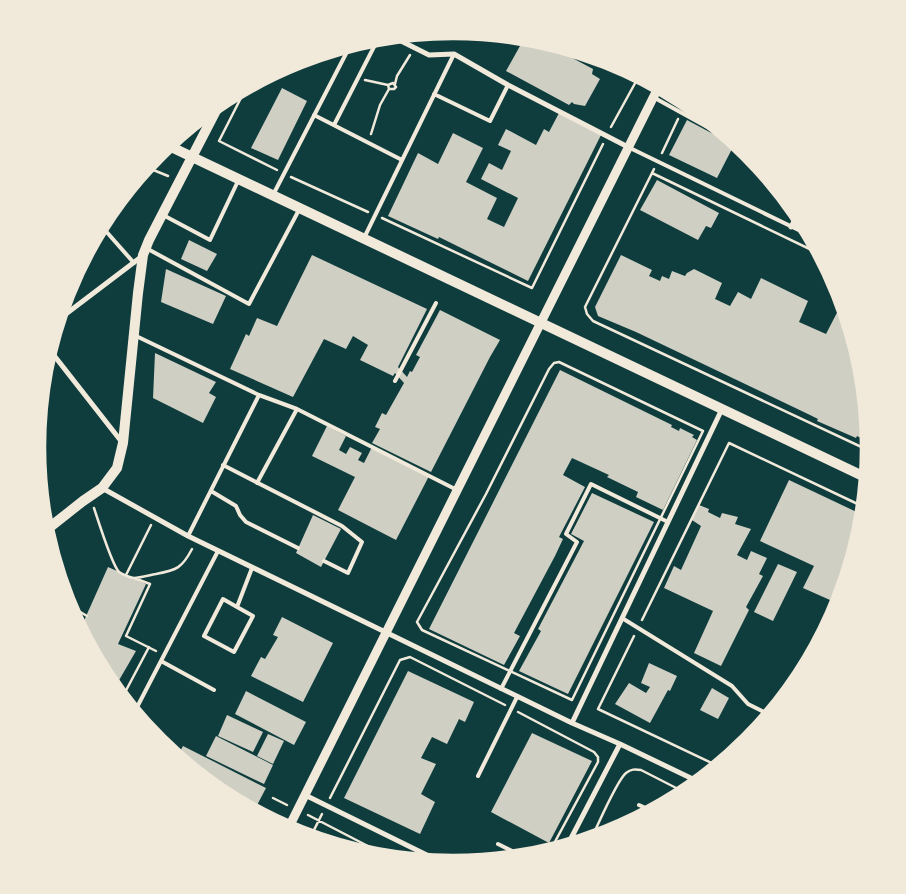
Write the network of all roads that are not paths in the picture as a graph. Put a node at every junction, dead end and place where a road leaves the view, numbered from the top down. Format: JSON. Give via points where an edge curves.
{"nodes":[{"id":1,"x":402,"y":42,"type":"edge"},
{"id":2,"x":374,"y":47,"type":"edge"},
{"id":3,"x":346,"y":53,"type":"edge"},
{"id":4,"x":454,"y":54,"type":"junction"},
{"id":5,"x":508,"y":85,"type":"junction"},
{"id":6,"x":656,"y":92,"type":"edge"},
{"id":7,"x":434,"y":94,"type":"junction"},
{"id":8,"x":653,"y":97,"type":"junction"},
{"id":9,"x":314,"y":115,"type":"junction"},
{"id":10,"x":213,"y":117,"type":"edge"},
{"id":11,"x":334,"y":125,"type":"junction"},
{"id":12,"x":705,"y":125,"type":"edge"},
{"id":13,"x":628,"y":147,"type":"junction"},
{"id":14,"x":174,"y":149,"type":"edge"},
{"id":15,"x":192,"y":158,"type":"junction"},
{"id":16,"x":402,"y":160,"type":"junction"},
{"id":17,"x":239,"y":179,"type":"junction"},
{"id":18,"x":273,"y":195,"type":"junction"},
{"id":19,"x":300,"y":208,"type":"junction"},
{"id":20,"x":162,"y":215,"type":"junction"},
{"id":21,"x":793,"y":222,"type":"edge"},
{"id":22,"x":791,"y":226,"type":"junction"},
{"id":23,"x":798,"y":230,"type":"edge"},
{"id":24,"x":106,"y":232,"type":"edge"},
{"id":25,"x":364,"y":238,"type":"junction"},
{"id":26,"x":145,"y":251,"type":"junction"},
{"id":27,"x":134,"y":263,"type":"junction"},
{"id":28,"x":436,"y":303,"type":"dead end"},
{"id":29,"x":67,"y":313,"type":"edge"},
{"id":30,"x":542,"y":322,"type":"junction"},
{"id":31,"x":134,"y":335,"type":"junction"},
{"id":32,"x":55,"y":357,"type":"edge"},
{"id":33,"x":395,"y":382,"type":"dead end"},
{"id":34,"x":259,"y":394,"type":"junction"},
{"id":35,"x":297,"y":409,"type":"junction"},
{"id":36,"x":722,"y":409,"type":"junction"},
{"id":37,"x":123,"y":443,"type":"junction"},
{"id":38,"x":223,"y":465,"type":"junction"},
{"id":39,"x":860,"y":475,"type":"edge"},
{"id":40,"x":257,"y":483,"type":"junction"},
{"id":41,"x":102,"y":488,"type":"junction"},
{"id":42,"x":457,"y":490,"type":"junction"},
{"id":43,"x":211,"y":491,"type":"junction"},
{"id":44,"x":668,"y":522,"type":"junction"},
{"id":45,"x":53,"y":525,"type":"edge"},
{"id":46,"x":188,"y":536,"type":"junction"},
{"id":47,"x":298,"y":548,"type":"dead end"},
{"id":48,"x":218,"y":551,"type":"junction"},
{"id":49,"x":324,"y":561,"type":"dead end"},
{"id":50,"x":252,"y":568,"type":"junction"},
{"id":51,"x":237,"y":606,"type":"junction"},
{"id":52,"x":622,"y":618,"type":"junction"},
{"id":53,"x":386,"y":633,"type":"junction"},
{"id":54,"x":161,"y":661,"type":"junction"},
{"id":55,"x":501,"y":689,"type":"junction"},
{"id":56,"x":214,"y":690,"type":"dead end"},
{"id":57,"x":517,"y":697,"type":"junction"},
{"id":58,"x":138,"y":706,"type":"edge"},
{"id":59,"x":764,"y":712,"type":"edge"},
{"id":60,"x":572,"y":724,"type":"junction"},
{"id":61,"x":620,"y":744,"type":"junction"},
{"id":62,"x":478,"y":776,"type":"dead end"},
{"id":63,"x":691,"y":778,"type":"edge"},
{"id":64,"x":305,"y":795,"type":"junction"},
{"id":65,"x":639,"y":805,"type":"dead end"},
{"id":66,"x":644,"y":808,"type":"edge"},
{"id":67,"x":292,"y":822,"type":"edge"},
{"id":68,"x":571,"y":838,"type":"edge"},
{"id":69,"x":498,"y":844,"type":"dead end"},
{"id":70,"x":512,"y":851,"type":"edge"},
{"id":71,"x":424,"y":854,"type":"edge"}],
"edges":[{"from":1,"to":4,"type":"street","via":[[430,55]]},
{"from":2,"to":11,"type":"lane"},
{"from":3,"to":9,"type":"lane"},
{"from":4,"to":5,"type":"street"},
{"from":4,"to":7,"type":"lane"},
{"from":5,"to":7,"type":"lane","via":[[490,121]]},
{"from":5,"to":13,"type":"street"},
{"from":6,"to":8,"type":"street"},
{"from":7,"to":16,"type":"lane"},
{"from":8,"to":12,"type":"lane"},
{"from":8,"to":13,"type":"street"},
{"from":9,"to":11,"type":"lane"},
{"from":9,"to":18,"type":"lane"},
{"from":10,"to":15,"type":"main road"},
{"from":11,"to":16,"type":"lane"},
{"from":13,"to":22,"type":"lane"},
{"from":13,"to":30,"type":"street"},
{"from":14,"to":15,"type":"main road"},
{"from":15,"to":17,"type":"main road"},
{"from":15,"to":20,"type":"main road"},
{"from":16,"to":25,"type":"lane"},
{"from":17,"to":18,"type":"main road"},
{"from":17,"to":20,"type":"lane","via":[[210,240]]},
{"from":18,"to":19,"type":"main road"},
{"from":19,"to":25,"type":"main road"},
{"from":19,"to":26,"type":"lane","via":[[249,304]]},
{"from":20,"to":26,"type":"main road"},
{"from":21,"to":22,"type":"street"},
{"from":22,"to":23,"type":"lane"},
{"from":24,"to":27,"type":"lane"},
{"from":25,"to":30,"type":"main road"},
{"from":26,"to":27,"type":"street"},
{"from":26,"to":31,"type":"main road"},
{"from":27,"to":29,"type":"street"},
{"from":28,"to":33,"type":"lane"},
{"from":30,"to":36,"type":"main road"},
{"from":30,"to":42,"type":"street"},
{"from":31,"to":34,"type":"lane"},
{"from":31,"to":37,"type":"main road"},
{"from":32,"to":37,"type":"street"},
{"from":34,"to":35,"type":"lane"},
{"from":34,"to":38,"type":"lane"},
{"from":35,"to":40,"type":"lane"},
{"from":35,"to":42,"type":"lane"},
{"from":36,"to":39,"type":"main road"},
{"from":36,"to":44,"type":"street"},
{"from":37,"to":41,"type":"main road","via":[[117,468]]},
{"from":38,"to":40,"type":"lane"},
{"from":38,"to":43,"type":"lane"},
{"from":40,"to":49,"type":"lane","via":[[342,526],[362,542],[348,574]]},
{"from":41,"to":45,"type":"main road"},
{"from":41,"to":46,"type":"street"},
{"from":42,"to":53,"type":"street"},
{"from":43,"to":46,"type":"lane"},
{"from":43,"to":47,"type":"lane","via":[[236,506],[246,522]]},
{"from":44,"to":52,"type":"street"},
{"from":44,"to":55,"type":"lane","via":[[591,484],[566,534],[577,542]]},
{"from":46,"to":48,"type":"street"},
{"from":48,"to":50,"type":"street"},
{"from":48,"to":54,"type":"lane"},
{"from":50,"to":51,"type":"lane"},
{"from":50,"to":53,"type":"street"},
{"from":51,"to":51,"type":"lane","via":[[223,599],[204,636],[234,652],[253,616]]},
{"from":52,"to":59,"type":"lane","via":[[732,686],[748,704]]},
{"from":52,"to":60,"type":"street"},
{"from":53,"to":55,"type":"street"},
{"from":53,"to":64,"type":"street"},
{"from":54,"to":56,"type":"lane"},
{"from":54,"to":58,"type":"lane"},
{"from":55,"to":57,"type":"street"},
{"from":57,"to":60,"type":"street"},
{"from":57,"to":62,"type":"lane"},
{"from":60,"to":61,"type":"street"},
{"from":61,"to":63,"type":"street"},
{"from":61,"to":68,"type":"street"},
{"from":64,"to":67,"type":"street"},
{"from":64,"to":71,"type":"street"},
{"from":65,"to":66,"type":"lane"},
{"from":69,"to":70,"type":"lane"}]}
